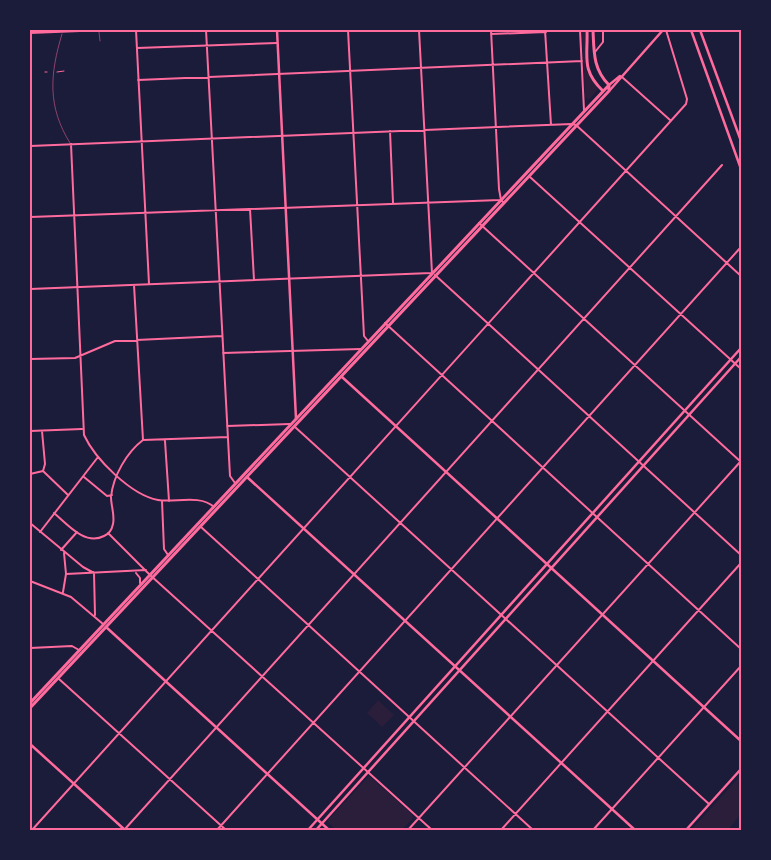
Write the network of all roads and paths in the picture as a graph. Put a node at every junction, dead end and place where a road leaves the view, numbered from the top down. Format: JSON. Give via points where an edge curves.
{"nodes":[{"id":1,"x":99,"y":30,"type":"edge"},
{"id":2,"x":105,"y":30,"type":"edge"},
{"id":3,"x":136,"y":30,"type":"edge"},
{"id":4,"x":206,"y":30,"type":"edge"},
{"id":5,"x":277,"y":30,"type":"edge"},
{"id":6,"x":348,"y":30,"type":"edge"},
{"id":7,"x":419,"y":30,"type":"edge"},
{"id":8,"x":491,"y":30,"type":"edge"},
{"id":9,"x":580,"y":30,"type":"edge"},
{"id":10,"x":587,"y":30,"type":"edge"},
{"id":11,"x":593,"y":30,"type":"edge"},
{"id":12,"x":603,"y":30,"type":"edge"},
{"id":13,"x":664,"y":30,"type":"edge"},
{"id":14,"x":690,"y":30,"type":"edge"},
{"id":15,"x":700,"y":30,"type":"edge"},
{"id":16,"x":64,"y":31,"type":"edge"},
{"id":17,"x":545,"y":31,"type":"edge"},
{"id":18,"x":30,"y":33,"type":"edge"},
{"id":19,"x":491,"y":34,"type":"junction"},
{"id":20,"x":100,"y":41,"type":"dead end"},
{"id":21,"x":277,"y":43,"type":"junction"},
{"id":22,"x":207,"y":46,"type":"junction"},
{"id":23,"x":137,"y":48,"type":"junction"},
{"id":24,"x":594,"y":54,"type":"junction"},
{"id":25,"x":582,"y":62,"type":"junction"},
{"id":26,"x":547,"y":63,"type":"junction"},
{"id":27,"x":493,"y":65,"type":"junction"},
{"id":28,"x":421,"y":68,"type":"junction"},
{"id":29,"x":64,"y":71,"type":"dead end"},
{"id":30,"x":350,"y":71,"type":"junction"},
{"id":31,"x":57,"y":72,"type":"dead end"},
{"id":32,"x":279,"y":74,"type":"junction"},
{"id":33,"x":621,"y":75,"type":"junction"},
{"id":34,"x":209,"y":77,"type":"junction"},
{"id":35,"x":138,"y":80,"type":"junction"},
{"id":36,"x":608,"y":85,"type":"junction"},
{"id":37,"x":603,"y":91,"type":"junction"},
{"id":38,"x":609,"y":91,"type":"junction"},
{"id":39,"x":584,"y":111,"type":"junction"},
{"id":40,"x":670,"y":120,"type":"junction"},
{"id":41,"x":551,"y":125,"type":"junction"},
{"id":42,"x":574,"y":125,"type":"junction"},
{"id":43,"x":496,"y":127,"type":"junction"},
{"id":44,"x":424,"y":130,"type":"junction"},
{"id":45,"x":390,"y":132,"type":"junction"},
{"id":46,"x":354,"y":133,"type":"junction"},
{"id":47,"x":282,"y":136,"type":"junction"},
{"id":48,"x":212,"y":138,"type":"junction"},
{"id":49,"x":142,"y":141,"type":"junction"},
{"id":50,"x":741,"y":141,"type":"edge"},
{"id":51,"x":71,"y":144,"type":"junction"},
{"id":52,"x":30,"y":146,"type":"edge"},
{"id":53,"x":722,"y":165,"type":"dead end"},
{"id":54,"x":741,"y":168,"type":"edge"},
{"id":55,"x":625,"y":171,"type":"junction"},
{"id":56,"x":528,"y":174,"type":"junction"},
{"id":57,"x":502,"y":201,"type":"junction"},
{"id":58,"x":428,"y":202,"type":"junction"},
{"id":59,"x":393,"y":203,"type":"junction"},
{"id":60,"x":357,"y":204,"type":"junction"},
{"id":61,"x":286,"y":207,"type":"junction"},
{"id":62,"x":250,"y":209,"type":"junction"},
{"id":63,"x":216,"y":210,"type":"junction"},
{"id":64,"x":145,"y":213,"type":"junction"},
{"id":65,"x":74,"y":216,"type":"junction"},
{"id":66,"x":676,"y":216,"type":"junction"},
{"id":67,"x":30,"y":217,"type":"edge"},
{"id":68,"x":579,"y":222,"type":"junction"},
{"id":69,"x":480,"y":225,"type":"junction"},
{"id":70,"x":741,"y":247,"type":"edge"},
{"id":71,"x":726,"y":263,"type":"junction"},
{"id":72,"x":630,"y":268,"type":"junction"},
{"id":73,"x":533,"y":273,"type":"junction"},
{"id":74,"x":434,"y":275,"type":"junction"},
{"id":75,"x":361,"y":276,"type":"junction"},
{"id":76,"x":741,"y":276,"type":"edge"},
{"id":77,"x":289,"y":279,"type":"junction"},
{"id":78,"x":254,"y":280,"type":"junction"},
{"id":79,"x":219,"y":282,"type":"junction"},
{"id":80,"x":149,"y":284,"type":"junction"},
{"id":81,"x":134,"y":285,"type":"junction"},
{"id":82,"x":76,"y":287,"type":"junction"},
{"id":83,"x":30,"y":289,"type":"edge"},
{"id":84,"x":681,"y":314,"type":"junction"},
{"id":85,"x":584,"y":319,"type":"junction"},
{"id":86,"x":488,"y":324,"type":"junction"},
{"id":87,"x":387,"y":325,"type":"junction"},
{"id":88,"x":222,"y":336,"type":"junction"},
{"id":89,"x":138,"y":340,"type":"junction"},
{"id":90,"x":370,"y":343,"type":"junction"},
{"id":91,"x":741,"y":348,"type":"edge"},
{"id":92,"x":361,"y":349,"type":"junction"},
{"id":93,"x":367,"y":349,"type":"junction"},
{"id":94,"x":292,"y":351,"type":"junction"},
{"id":95,"x":223,"y":353,"type":"junction"},
{"id":96,"x":79,"y":355,"type":"junction"},
{"id":97,"x":741,"y":357,"type":"edge"},
{"id":98,"x":30,"y":359,"type":"edge"},
{"id":99,"x":731,"y":360,"type":"junction"},
{"id":100,"x":735,"y":364,"type":"junction"},
{"id":101,"x":635,"y":365,"type":"junction"},
{"id":102,"x":741,"y":369,"type":"edge"},
{"id":103,"x":538,"y":370,"type":"junction"},
{"id":104,"x":340,"y":375,"type":"junction"},
{"id":105,"x":442,"y":375,"type":"junction"},
{"id":106,"x":685,"y":411,"type":"junction"},
{"id":107,"x":689,"y":415,"type":"junction"},
{"id":108,"x":589,"y":416,"type":"junction"},
{"id":109,"x":296,"y":419,"type":"junction"},
{"id":110,"x":492,"y":421,"type":"junction"},
{"id":111,"x":293,"y":425,"type":"junction"},
{"id":112,"x":227,"y":426,"type":"junction"},
{"id":113,"x":396,"y":426,"type":"junction"},
{"id":114,"x":82,"y":429,"type":"junction"},
{"id":115,"x":42,"y":430,"type":"junction"},
{"id":116,"x":30,"y":431,"type":"edge"},
{"id":117,"x":228,"y":437,"type":"junction"},
{"id":118,"x":143,"y":440,"type":"junction"},
{"id":119,"x":165,"y":440,"type":"junction"},
{"id":120,"x":98,"y":457,"type":"junction"},
{"id":121,"x":741,"y":461,"type":"edge"},
{"id":122,"x":639,"y":462,"type":"junction"},
{"id":123,"x":643,"y":466,"type":"junction"},
{"id":124,"x":543,"y":467,"type":"junction"},
{"id":125,"x":43,"y":470,"type":"junction"},
{"id":126,"x":446,"y":472,"type":"junction"},
{"id":127,"x":30,"y":474,"type":"edge"},
{"id":128,"x":83,"y":476,"type":"junction"},
{"id":129,"x":118,"y":476,"type":"junction"},
{"id":130,"x":245,"y":476,"type":"junction"},
{"id":131,"x":349,"y":478,"type":"junction"},
{"id":132,"x":235,"y":483,"type":"junction"},
{"id":133,"x":68,"y":495,"type":"junction"},
{"id":134,"x":112,"y":495,"type":"junction"},
{"id":135,"x":162,"y":501,"type":"junction"},
{"id":136,"x":168,"y":501,"type":"junction"},
{"id":137,"x":214,"y":507,"type":"junction"},
{"id":138,"x":54,"y":513,"type":"junction"},
{"id":139,"x":593,"y":513,"type":"junction"},
{"id":140,"x":694,"y":513,"type":"junction"},
{"id":141,"x":210,"y":516,"type":"junction"},
{"id":142,"x":597,"y":517,"type":"junction"},
{"id":143,"x":497,"y":518,"type":"junction"},
{"id":144,"x":30,"y":523,"type":"edge"},
{"id":145,"x":400,"y":523,"type":"junction"},
{"id":146,"x":199,"y":525,"type":"junction"},
{"id":147,"x":304,"y":528,"type":"junction"},
{"id":148,"x":40,"y":532,"type":"junction"},
{"id":149,"x":77,"y":532,"type":"junction"},
{"id":150,"x":108,"y":533,"type":"junction"},
{"id":151,"x":61,"y":550,"type":"junction"},
{"id":152,"x":64,"y":553,"type":"junction"},
{"id":153,"x":168,"y":555,"type":"junction"},
{"id":154,"x":741,"y":556,"type":"edge"},
{"id":155,"x":741,"y":563,"type":"edge"},
{"id":156,"x":547,"y":564,"type":"junction"},
{"id":157,"x":648,"y":564,"type":"junction"},
{"id":158,"x":551,"y":568,"type":"junction"},
{"id":159,"x":146,"y":570,"type":"junction"},
{"id":160,"x":450,"y":570,"type":"junction"},
{"id":161,"x":133,"y":572,"type":"junction"},
{"id":162,"x":94,"y":573,"type":"junction"},
{"id":163,"x":66,"y":574,"type":"junction"},
{"id":164,"x":354,"y":574,"type":"junction"},
{"id":165,"x":151,"y":576,"type":"junction"},
{"id":166,"x":258,"y":579,"type":"junction"},
{"id":167,"x":30,"y":581,"type":"edge"},
{"id":168,"x":138,"y":587,"type":"junction"},
{"id":169,"x":63,"y":593,"type":"junction"},
{"id":170,"x":699,"y":610,"type":"junction"},
{"id":171,"x":501,"y":615,"type":"junction"},
{"id":172,"x":602,"y":615,"type":"junction"},
{"id":173,"x":95,"y":617,"type":"junction"},
{"id":174,"x":505,"y":620,"type":"junction"},
{"id":175,"x":405,"y":621,"type":"junction"},
{"id":176,"x":308,"y":625,"type":"junction"},
{"id":177,"x":105,"y":626,"type":"junction"},
{"id":178,"x":212,"y":631,"type":"junction"},
{"id":179,"x":30,"y":648,"type":"edge"},
{"id":180,"x":741,"y":649,"type":"edge"},
{"id":181,"x":79,"y":650,"type":"junction"},
{"id":182,"x":76,"y":659,"type":"junction"},
{"id":183,"x":653,"y":661,"type":"junction"},
{"id":184,"x":455,"y":666,"type":"junction"},
{"id":185,"x":556,"y":666,"type":"junction"},
{"id":186,"x":741,"y":666,"type":"edge"},
{"id":187,"x":460,"y":670,"type":"junction"},
{"id":188,"x":359,"y":671,"type":"junction"},
{"id":189,"x":262,"y":676,"type":"junction"},
{"id":190,"x":57,"y":677,"type":"junction"},
{"id":191,"x":166,"y":681,"type":"junction"},
{"id":192,"x":39,"y":699,"type":"junction"},
{"id":193,"x":30,"y":703,"type":"edge"},
{"id":194,"x":704,"y":707,"type":"junction"},
{"id":195,"x":30,"y":708,"type":"edge"},
{"id":196,"x":607,"y":712,"type":"junction"},
{"id":197,"x":409,"y":717,"type":"junction"},
{"id":198,"x":510,"y":717,"type":"junction"},
{"id":199,"x":414,"y":721,"type":"junction"},
{"id":200,"x":313,"y":723,"type":"junction"},
{"id":201,"x":216,"y":727,"type":"junction"},
{"id":202,"x":119,"y":733,"type":"junction"},
{"id":203,"x":741,"y":742,"type":"edge"},
{"id":204,"x":30,"y":744,"type":"edge"},
{"id":205,"x":658,"y":758,"type":"junction"},
{"id":206,"x":561,"y":763,"type":"junction"},
{"id":207,"x":363,"y":768,"type":"junction"},
{"id":208,"x":464,"y":768,"type":"junction"},
{"id":209,"x":741,"y":769,"type":"edge"},
{"id":210,"x":368,"y":772,"type":"junction"},
{"id":211,"x":267,"y":774,"type":"junction"},
{"id":212,"x":170,"y":779,"type":"junction"},
{"id":213,"x":74,"y":784,"type":"junction"},
{"id":214,"x":345,"y":788,"type":"junction"},
{"id":215,"x":350,"y":792,"type":"junction"},
{"id":216,"x":335,"y":799,"type":"junction"},
{"id":217,"x":340,"y":803,"type":"junction"},
{"id":218,"x":709,"y":804,"type":"junction"},
{"id":219,"x":612,"y":809,"type":"junction"},
{"id":220,"x":515,"y":814,"type":"junction"},
{"id":221,"x":419,"y":818,"type":"junction"},
{"id":222,"x":317,"y":819,"type":"junction"},
{"id":223,"x":322,"y":823,"type":"junction"},
{"id":224,"x":221,"y":825,"type":"junction"},
{"id":225,"x":32,"y":830,"type":"edge"},
{"id":226,"x":124,"y":830,"type":"edge"},
{"id":227,"x":217,"y":830,"type":"edge"},
{"id":228,"x":226,"y":830,"type":"edge"},
{"id":229,"x":308,"y":830,"type":"edge"},
{"id":230,"x":316,"y":830,"type":"edge"},
{"id":231,"x":329,"y":830,"type":"edge"},
{"id":232,"x":408,"y":830,"type":"edge"},
{"id":233,"x":432,"y":830,"type":"edge"},
{"id":234,"x":501,"y":830,"type":"edge"},
{"id":235,"x":533,"y":830,"type":"edge"},
{"id":236,"x":593,"y":830,"type":"edge"},
{"id":237,"x":635,"y":830,"type":"edge"},
{"id":238,"x":686,"y":830,"type":"edge"}],
"edges":[{"from":1,"to":2,"type":"street"},
{"from":1,"to":16,"type":"street"},
{"from":1,"to":20,"type":"lane"},
{"from":3,"to":23,"type":"street"},
{"from":4,"to":22,"type":"street"},
{"from":5,"to":21,"type":"main road"},
{"from":6,"to":30,"type":"street"},
{"from":7,"to":28,"type":"street"},
{"from":8,"to":19,"type":"street"},
{"from":9,"to":25,"type":"street"},
{"from":10,"to":37,"type":"main road","via":[[587,67]]},
{"from":11,"to":24,"type":"main road"},
{"from":12,"to":24,"type":"street","via":[[603,42]]},
{"from":13,"to":33,"type":"main road"},
{"from":13,"to":40,"type":"street","via":[[687,101]]},
{"from":14,"to":54,"type":"main road"},
{"from":15,"to":50,"type":"main road"},
{"from":16,"to":18,"type":"street"},
{"from":16,"to":51,"type":"lane","via":[[53,61],[53,104]]},
{"from":17,"to":19,"type":"street"},
{"from":17,"to":26,"type":"street"},
{"from":19,"to":27,"type":"street"},
{"from":21,"to":22,"type":"street"},
{"from":21,"to":32,"type":"main road"},
{"from":22,"to":23,"type":"street"},
{"from":22,"to":34,"type":"street"},
{"from":23,"to":35,"type":"street"},
{"from":24,"to":36,"type":"main road","via":[[597,71]]},
{"from":25,"to":26,"type":"street"},
{"from":25,"to":39,"type":"street"},
{"from":26,"to":27,"type":"street"},
{"from":26,"to":41,"type":"street"},
{"from":27,"to":28,"type":"street"},
{"from":27,"to":43,"type":"street"},
{"from":28,"to":30,"type":"street"},
{"from":28,"to":44,"type":"street"},
{"from":29,"to":31,"type":"street"},
{"from":30,"to":32,"type":"street"},
{"from":30,"to":46,"type":"street"},
{"from":32,"to":34,"type":"street"},
{"from":32,"to":47,"type":"main road"},
{"from":33,"to":36,"type":"main road"},
{"from":33,"to":38,"type":"main road"},
{"from":33,"to":40,"type":"street"},
{"from":34,"to":35,"type":"street"},
{"from":34,"to":48,"type":"street"},
{"from":35,"to":49,"type":"street"},
{"from":36,"to":37,"type":"main road"},
{"from":36,"to":38,"type":"main road"},
{"from":37,"to":38,"type":"main road"},
{"from":37,"to":39,"type":"main road"},
{"from":38,"to":42,"type":"main road"},
{"from":39,"to":42,"type":"main road"},
{"from":40,"to":55,"type":"street"},
{"from":41,"to":42,"type":"street"},
{"from":41,"to":43,"type":"street"},
{"from":42,"to":55,"type":"street"},
{"from":42,"to":56,"type":"main road"},
{"from":43,"to":44,"type":"street"},
{"from":43,"to":57,"type":"street"},
{"from":44,"to":45,"type":"street"},
{"from":44,"to":58,"type":"street"},
{"from":45,"to":46,"type":"street"},
{"from":45,"to":59,"type":"street"},
{"from":46,"to":47,"type":"street"},
{"from":46,"to":60,"type":"street"},
{"from":47,"to":48,"type":"street"},
{"from":47,"to":61,"type":"main road"},
{"from":48,"to":49,"type":"street"},
{"from":48,"to":63,"type":"street"},
{"from":49,"to":51,"type":"street"},
{"from":49,"to":64,"type":"street"},
{"from":51,"to":52,"type":"street"},
{"from":51,"to":65,"type":"street"},
{"from":53,"to":66,"type":"street"},
{"from":55,"to":66,"type":"street"},
{"from":55,"to":68,"type":"street"},
{"from":56,"to":57,"type":"main road"},
{"from":56,"to":68,"type":"street"},
{"from":57,"to":58,"type":"street"},
{"from":57,"to":69,"type":"main road"},
{"from":58,"to":59,"type":"street"},
{"from":58,"to":74,"type":"street"},
{"from":59,"to":60,"type":"street"},
{"from":60,"to":61,"type":"street"},
{"from":60,"to":75,"type":"street"},
{"from":61,"to":62,"type":"street"},
{"from":61,"to":77,"type":"main road"},
{"from":62,"to":63,"type":"street"},
{"from":62,"to":78,"type":"street"},
{"from":63,"to":64,"type":"street"},
{"from":63,"to":79,"type":"street"},
{"from":64,"to":65,"type":"street"},
{"from":64,"to":80,"type":"street"},
{"from":65,"to":67,"type":"street"},
{"from":65,"to":82,"type":"street"},
{"from":66,"to":71,"type":"street"},
{"from":66,"to":72,"type":"street"},
{"from":68,"to":72,"type":"street"},
{"from":68,"to":73,"type":"street"},
{"from":69,"to":73,"type":"street"},
{"from":69,"to":74,"type":"main road"},
{"from":70,"to":71,"type":"street"},
{"from":71,"to":76,"type":"street"},
{"from":71,"to":84,"type":"street"},
{"from":72,"to":84,"type":"street"},
{"from":72,"to":85,"type":"street"},
{"from":73,"to":85,"type":"street"},
{"from":73,"to":86,"type":"street"},
{"from":74,"to":75,"type":"street"},
{"from":74,"to":86,"type":"street"},
{"from":74,"to":87,"type":"main road"},
{"from":75,"to":77,"type":"street"},
{"from":75,"to":90,"type":"street","via":[[364,336]]},
{"from":77,"to":78,"type":"street"},
{"from":77,"to":94,"type":"main road"},
{"from":78,"to":79,"type":"street"},
{"from":79,"to":80,"type":"street"},
{"from":79,"to":88,"type":"street"},
{"from":80,"to":81,"type":"street"},
{"from":81,"to":82,"type":"street"},
{"from":81,"to":89,"type":"street"},
{"from":82,"to":83,"type":"street"},
{"from":82,"to":96,"type":"street"},
{"from":84,"to":99,"type":"street"},
{"from":84,"to":101,"type":"street"},
{"from":85,"to":101,"type":"street"},
{"from":85,"to":103,"type":"street"},
{"from":86,"to":103,"type":"street"},
{"from":86,"to":105,"type":"street"},
{"from":87,"to":90,"type":"main road"},
{"from":87,"to":105,"type":"street"},
{"from":88,"to":89,"type":"street"},
{"from":88,"to":95,"type":"street"},
{"from":89,"to":96,"type":"street","via":[[115,341]]},
{"from":89,"to":118,"type":"street"},
{"from":90,"to":92,"type":"main road"},
{"from":90,"to":93,"type":"main road"},
{"from":91,"to":99,"type":"main road"},
{"from":92,"to":93,"type":"street"},
{"from":92,"to":94,"type":"street"},
{"from":92,"to":104,"type":"main road"},
{"from":93,"to":104,"type":"main road"},
{"from":94,"to":95,"type":"street"},
{"from":94,"to":109,"type":"main road"},
{"from":95,"to":112,"type":"street"},
{"from":96,"to":98,"type":"street","via":[[75,358]]},
{"from":96,"to":114,"type":"street"},
{"from":97,"to":100,"type":"main road"},
{"from":99,"to":100,"type":"street"},
{"from":99,"to":106,"type":"main road"},
{"from":100,"to":102,"type":"street"},
{"from":100,"to":107,"type":"main road"},
{"from":101,"to":106,"type":"street"},
{"from":101,"to":108,"type":"street"},
{"from":103,"to":108,"type":"street"},
{"from":103,"to":110,"type":"street"},
{"from":104,"to":109,"type":"main road"},
{"from":104,"to":111,"type":"main road"},
{"from":104,"to":113,"type":"main road"},
{"from":105,"to":110,"type":"street"},
{"from":105,"to":113,"type":"street"},
{"from":106,"to":107,"type":"street"},
{"from":106,"to":122,"type":"main road"},
{"from":107,"to":121,"type":"street"},
{"from":107,"to":123,"type":"main road"},
{"from":108,"to":122,"type":"street"},
{"from":108,"to":124,"type":"street"},
{"from":109,"to":111,"type":"main road"},
{"from":110,"to":124,"type":"street"},
{"from":110,"to":126,"type":"street"},
{"from":111,"to":112,"type":"street"},
{"from":111,"to":130,"type":"main road"},
{"from":111,"to":131,"type":"street"},
{"from":112,"to":117,"type":"street"},
{"from":113,"to":126,"type":"main road"},
{"from":113,"to":131,"type":"street"},
{"from":114,"to":115,"type":"street"},
{"from":114,"to":120,"type":"street"},
{"from":115,"to":116,"type":"street"},
{"from":115,"to":125,"type":"street"},
{"from":117,"to":119,"type":"street"},
{"from":117,"to":132,"type":"street","via":[[230,476]]},
{"from":118,"to":119,"type":"street"},
{"from":118,"to":129,"type":"street","via":[[128,456]]},
{"from":119,"to":136,"type":"street"},
{"from":120,"to":128,"type":"street"},
{"from":120,"to":129,"type":"street"},
{"from":121,"to":140,"type":"street"},
{"from":122,"to":123,"type":"street"},
{"from":122,"to":139,"type":"main road"},
{"from":123,"to":140,"type":"street"},
{"from":123,"to":142,"type":"main road"},
{"from":124,"to":139,"type":"street"},
{"from":124,"to":143,"type":"street"},
{"from":125,"to":127,"type":"street"},
{"from":125,"to":133,"type":"street"},
{"from":126,"to":143,"type":"main road"},
{"from":126,"to":145,"type":"street"},
{"from":128,"to":133,"type":"street"},
{"from":128,"to":134,"type":"street","via":[[107,496]]},
{"from":129,"to":134,"type":"street"},
{"from":129,"to":135,"type":"street","via":[[141,493]]},
{"from":130,"to":132,"type":"main road"},
{"from":130,"to":141,"type":"main road"},
{"from":130,"to":147,"type":"main road"},
{"from":131,"to":145,"type":"street"},
{"from":131,"to":147,"type":"street"},
{"from":132,"to":137,"type":"main road"},
{"from":133,"to":138,"type":"street"},
{"from":134,"to":150,"type":"street","via":[[113,523]]},
{"from":135,"to":136,"type":"street"},
{"from":135,"to":153,"type":"street","via":[[164,549]]},
{"from":136,"to":137,"type":"street","via":[[206,501]]},
{"from":137,"to":141,"type":"main road"},
{"from":137,"to":146,"type":"main road"},
{"from":138,"to":148,"type":"street"},
{"from":138,"to":149,"type":"street"},
{"from":139,"to":142,"type":"street"},
{"from":139,"to":156,"type":"main road"},
{"from":140,"to":154,"type":"street"},
{"from":140,"to":157,"type":"street"},
{"from":141,"to":146,"type":"main road"},
{"from":142,"to":157,"type":"street"},
{"from":142,"to":158,"type":"main road"},
{"from":143,"to":156,"type":"main road"},
{"from":143,"to":160,"type":"street"},
{"from":144,"to":148,"type":"street"},
{"from":145,"to":160,"type":"street"},
{"from":145,"to":164,"type":"street"},
{"from":146,"to":153,"type":"main road"},
{"from":146,"to":165,"type":"main road"},
{"from":146,"to":166,"type":"street"},
{"from":147,"to":164,"type":"main road"},
{"from":147,"to":166,"type":"street"},
{"from":148,"to":151,"type":"street"},
{"from":149,"to":150,"type":"street","via":[[92,539]]},
{"from":149,"to":151,"type":"street"},
{"from":150,"to":159,"type":"street"},
{"from":151,"to":152,"type":"street"},
{"from":152,"to":162,"type":"street"},
{"from":152,"to":163,"type":"street"},
{"from":153,"to":165,"type":"main road"},
{"from":155,"to":170,"type":"street"},
{"from":156,"to":158,"type":"main road"},
{"from":156,"to":171,"type":"main road"},
{"from":157,"to":170,"type":"street"},
{"from":157,"to":172,"type":"street"},
{"from":158,"to":172,"type":"main road"},
{"from":158,"to":174,"type":"main road"},
{"from":159,"to":161,"type":"street"},
{"from":159,"to":165,"type":"street"},
{"from":160,"to":171,"type":"street"},
{"from":160,"to":175,"type":"street"},
{"from":161,"to":162,"type":"street"},
{"from":161,"to":168,"type":"street","via":[[141,579]]},
{"from":162,"to":163,"type":"street"},
{"from":162,"to":173,"type":"street"},
{"from":163,"to":169,"type":"street"},
{"from":164,"to":175,"type":"main road"},
{"from":164,"to":176,"type":"street"},
{"from":165,"to":168,"type":"main road"},
{"from":165,"to":177,"type":"main road"},
{"from":165,"to":178,"type":"street"},
{"from":166,"to":176,"type":"street"},
{"from":166,"to":178,"type":"street"},
{"from":167,"to":169,"type":"street"},
{"from":168,"to":177,"type":"main road"},
{"from":169,"to":173,"type":"street"},
{"from":170,"to":180,"type":"street"},
{"from":170,"to":183,"type":"street"},
{"from":171,"to":174,"type":"street"},
{"from":171,"to":184,"type":"main road"},
{"from":172,"to":183,"type":"main road"},
{"from":172,"to":185,"type":"street"},
{"from":173,"to":177,"type":"street"},
{"from":174,"to":185,"type":"street"},
{"from":174,"to":187,"type":"main road"},
{"from":175,"to":184,"type":"main road"},
{"from":175,"to":188,"type":"street"},
{"from":176,"to":188,"type":"street"},
{"from":176,"to":189,"type":"street"},
{"from":177,"to":181,"type":"main road"},
{"from":177,"to":182,"type":"main road"},
{"from":177,"to":191,"type":"main road"},
{"from":178,"to":189,"type":"street"},
{"from":178,"to":191,"type":"street"},
{"from":179,"to":181,"type":"street","via":[[73,646]]},
{"from":181,"to":182,"type":"main road"},
{"from":181,"to":190,"type":"main road"},
{"from":182,"to":190,"type":"main road"},
{"from":183,"to":194,"type":"main road"},
{"from":183,"to":196,"type":"street"},
{"from":184,"to":187,"type":"main road"},
{"from":184,"to":197,"type":"main road"},
{"from":185,"to":196,"type":"street"},
{"from":185,"to":198,"type":"street"},
{"from":186,"to":194,"type":"street"},
{"from":187,"to":198,"type":"main road"},
{"from":187,"to":199,"type":"main road"},
{"from":188,"to":197,"type":"street"},
{"from":188,"to":200,"type":"street"},
{"from":189,"to":200,"type":"street"},
{"from":189,"to":201,"type":"street"},
{"from":190,"to":192,"type":"main road"},
{"from":190,"to":193,"type":"main road"},
{"from":190,"to":202,"type":"street"},
{"from":191,"to":201,"type":"main road"},
{"from":191,"to":202,"type":"street"},
{"from":192,"to":193,"type":"main road"},
{"from":192,"to":195,"type":"main road"},
{"from":194,"to":203,"type":"main road"},
{"from":194,"to":205,"type":"street"},
{"from":196,"to":205,"type":"street"},
{"from":196,"to":206,"type":"street"},
{"from":197,"to":199,"type":"street"},
{"from":197,"to":207,"type":"main road"},
{"from":198,"to":206,"type":"main road"},
{"from":198,"to":208,"type":"street"},
{"from":199,"to":208,"type":"street"},
{"from":199,"to":210,"type":"main road"},
{"from":200,"to":207,"type":"street"},
{"from":200,"to":211,"type":"street"},
{"from":201,"to":211,"type":"main road"},
{"from":201,"to":212,"type":"street"},
{"from":202,"to":212,"type":"street"},
{"from":202,"to":213,"type":"street"},
{"from":204,"to":213,"type":"main road"},
{"from":205,"to":218,"type":"street"},
{"from":205,"to":219,"type":"street"},
{"from":206,"to":219,"type":"main road"},
{"from":206,"to":220,"type":"street"},
{"from":207,"to":210,"type":"street"},
{"from":207,"to":214,"type":"main road"},
{"from":208,"to":220,"type":"street"},
{"from":208,"to":221,"type":"street"},
{"from":209,"to":218,"type":"main road"},
{"from":210,"to":215,"type":"main road"},
{"from":210,"to":221,"type":"street"},
{"from":211,"to":222,"type":"main road"},
{"from":211,"to":224,"type":"street"},
{"from":212,"to":224,"type":"street"},
{"from":212,"to":226,"type":"street"},
{"from":213,"to":225,"type":"street"},
{"from":213,"to":226,"type":"main road"},
{"from":214,"to":215,"type":"main road"},
{"from":214,"to":216,"type":"main road"},
{"from":215,"to":217,"type":"main road"},
{"from":216,"to":217,"type":"main road"},
{"from":216,"to":222,"type":"main road"},
{"from":217,"to":223,"type":"main road"},
{"from":218,"to":238,"type":"main road"},
{"from":219,"to":236,"type":"street"},
{"from":219,"to":237,"type":"main road"},
{"from":220,"to":234,"type":"street"},
{"from":220,"to":235,"type":"street"},
{"from":221,"to":232,"type":"street"},
{"from":221,"to":233,"type":"street"},
{"from":222,"to":223,"type":"main road"},
{"from":222,"to":229,"type":"main road"},
{"from":223,"to":230,"type":"main road"},
{"from":223,"to":231,"type":"main road"},
{"from":224,"to":227,"type":"street"},
{"from":224,"to":228,"type":"street"}]}
